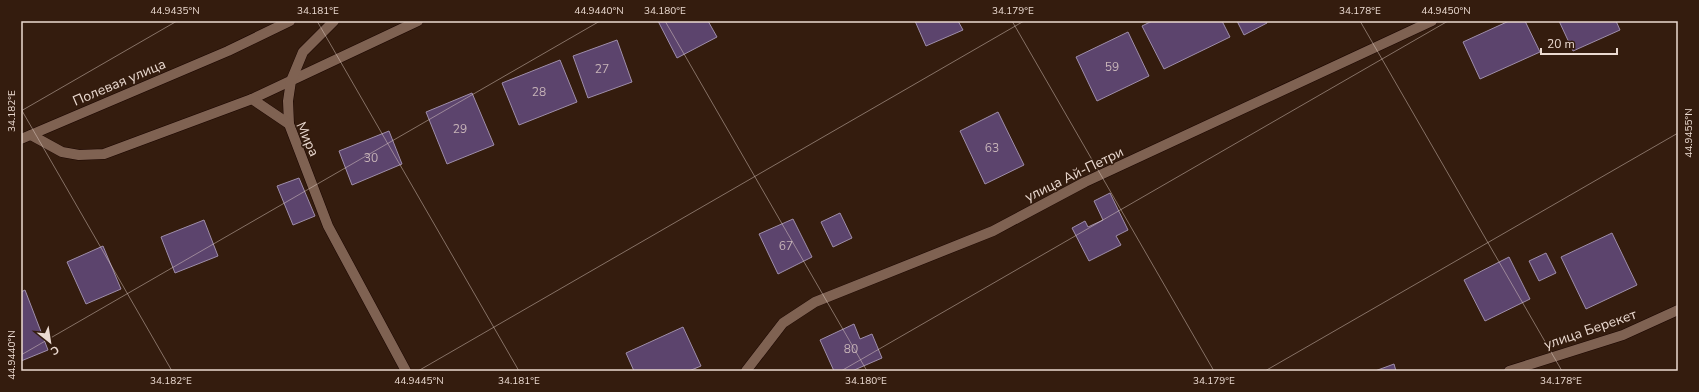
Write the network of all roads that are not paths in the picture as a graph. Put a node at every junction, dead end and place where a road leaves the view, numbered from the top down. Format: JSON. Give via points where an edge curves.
{"nodes":[{"id":1,"x":290,"y":21,"type":"edge"},
{"id":2,"x":334,"y":21,"type":"edge"},
{"id":3,"x":418,"y":21,"type":"edge"},
{"id":4,"x":1432,"y":21,"type":"edge"},
{"id":5,"x":291,"y":80,"type":"junction"},
{"id":6,"x":252,"y":99,"type":"junction"},
{"id":7,"x":289,"y":124,"type":"junction"},
{"id":8,"x":31,"y":135,"type":"junction"},
{"id":9,"x":21,"y":139,"type":"edge"},
{"id":10,"x":1678,"y":310,"type":"edge"},
{"id":11,"x":406,"y":371,"type":"edge"},
{"id":12,"x":746,"y":371,"type":"edge"},
{"id":13,"x":1509,"y":371,"type":"edge"}],
"edges":[{"from":1,"to":8,"type":"street","name":"Полевая улица","via":[[228,51]]},
{"from":2,"to":5,"type":"street","via":[[303,52]]},
{"from":3,"to":5,"type":"street"},
{"from":4,"to":12,"type":"street","name":"улица Ай-Петри","via":[[1085,182],[993,231],[815,302],[783,323]]},
{"from":5,"to":6,"type":"street"},
{"from":5,"to":7,"type":"street","via":[[288,101]]},
{"from":6,"to":7,"type":"street","name":"Мира"},
{"from":6,"to":8,"type":"street","via":[[104,154],[79,155],[62,152]]},
{"from":7,"to":11,"type":"street","name":"Мира","via":[[328,226]]},
{"from":8,"to":9,"type":"street","name":"Полевая улица"},
{"from":10,"to":13,"type":"street","name":"улица Берекет","via":[[1623,335]]}]}
